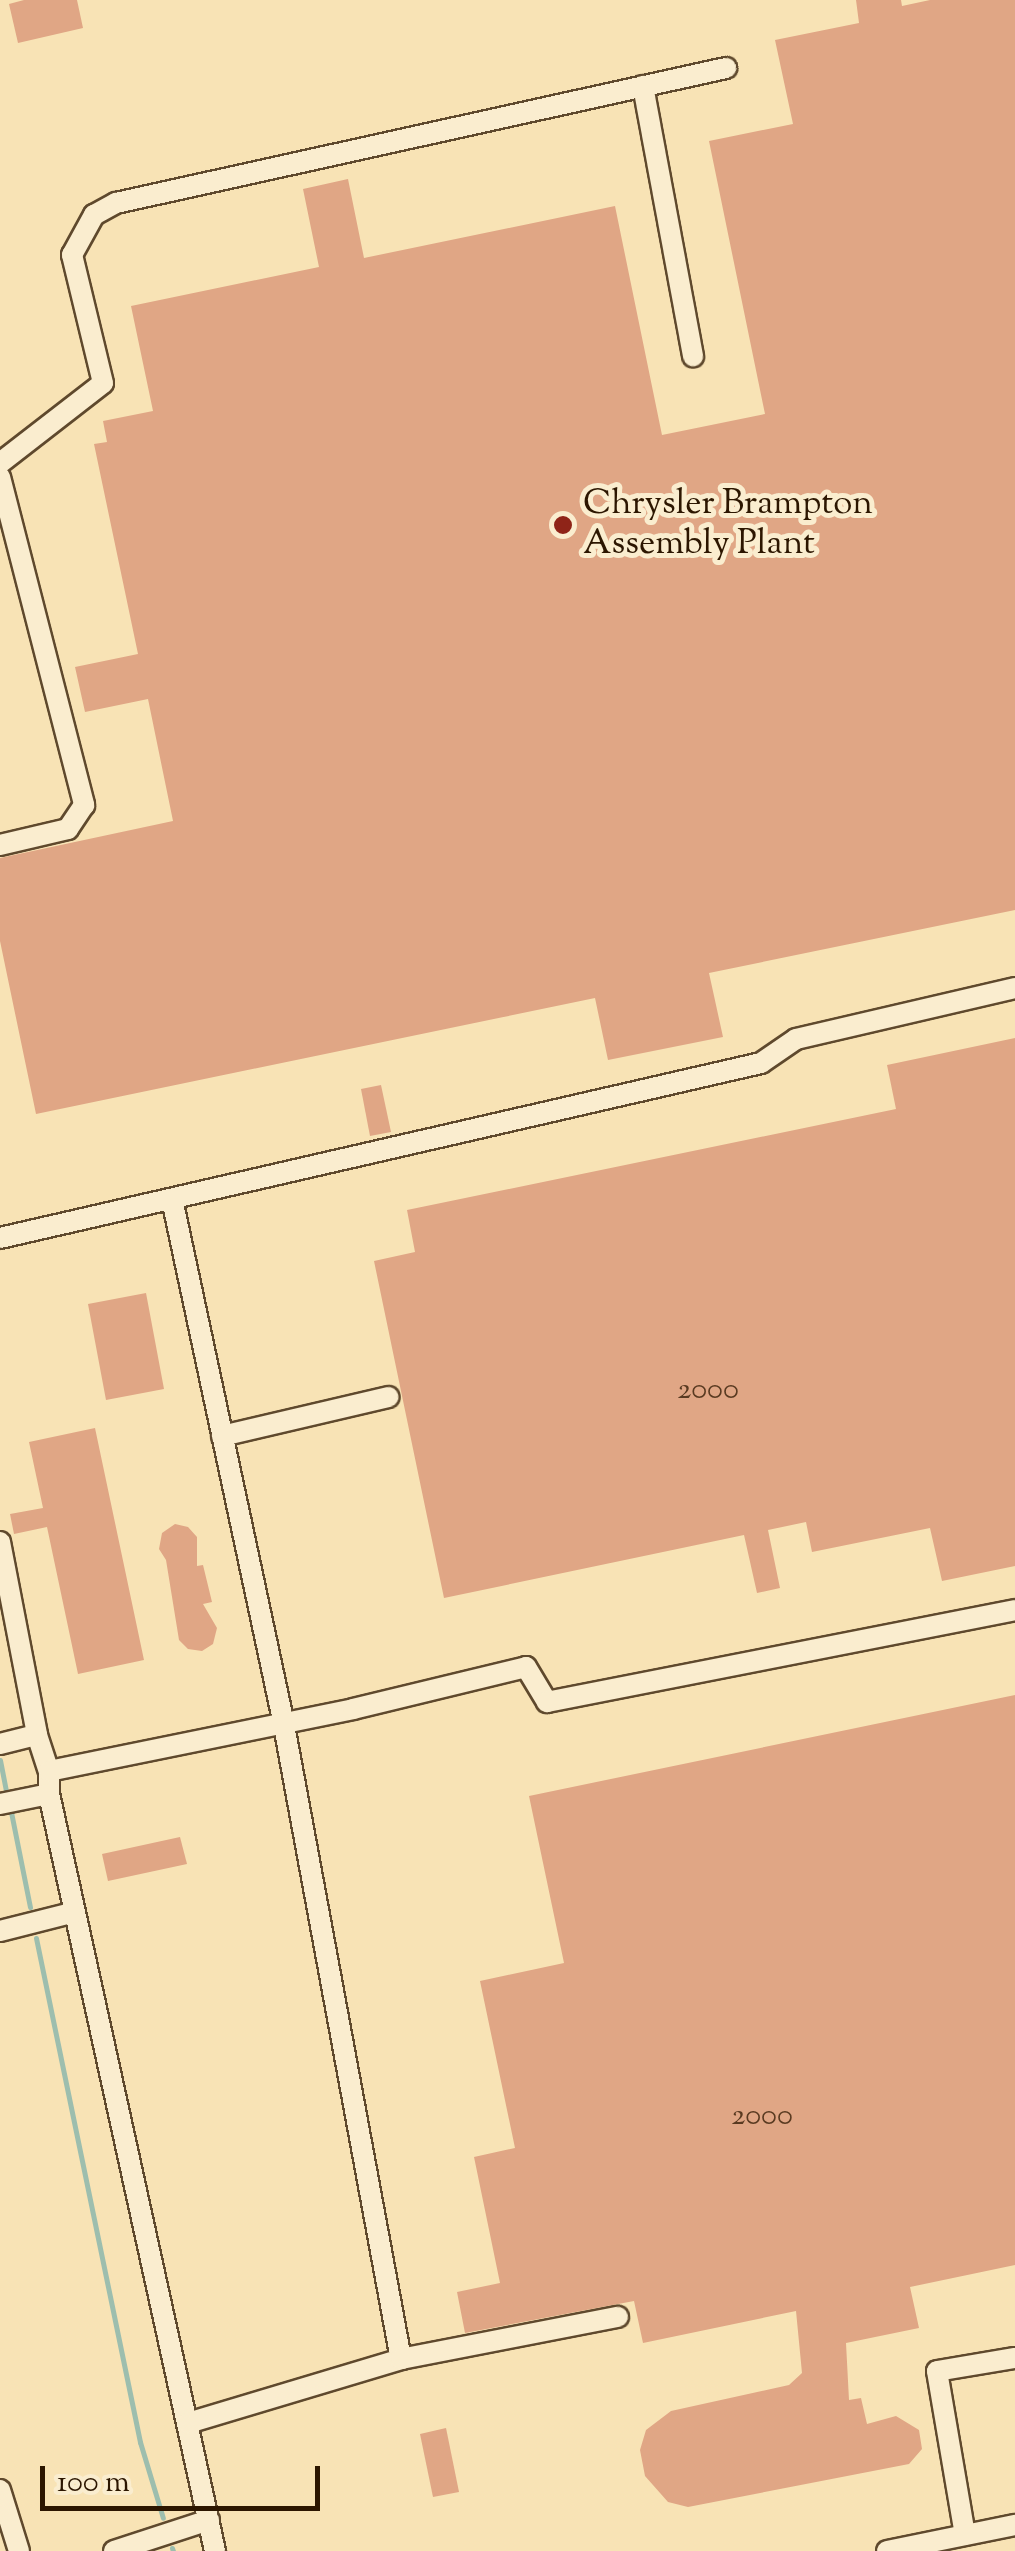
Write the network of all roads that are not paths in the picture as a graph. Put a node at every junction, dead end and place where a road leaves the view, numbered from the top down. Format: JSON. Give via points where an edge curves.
{"nodes":[{"id":1,"x":726,"y":68,"type":"dead end"},
{"id":2,"x":643,"y":86,"type":"junction"},
{"id":3,"x":693,"y":356,"type":"dead end"},
{"id":4,"x":0,"y":463,"type":"edge"},
{"id":5,"x":0,"y":477,"type":"edge"},
{"id":6,"x":0,"y":845,"type":"edge"},
{"id":7,"x":1015,"y":988,"type":"edge"},
{"id":8,"x":172,"y":1199,"type":"junction"},
{"id":9,"x":0,"y":1238,"type":"edge"},
{"id":10,"x":388,"y":1397,"type":"dead end"},
{"id":11,"x":222,"y":1436,"type":"junction"},
{"id":12,"x":0,"y":1542,"type":"edge"},
{"id":13,"x":1015,"y":1610,"type":"edge"},
{"id":14,"x":282,"y":1720,"type":"junction"},
{"id":15,"x":37,"y":1735,"type":"junction"},
{"id":16,"x":0,"y":1744,"type":"edge"},
{"id":17,"x":49,"y":1771,"type":"junction"},
{"id":18,"x":49,"y":1794,"type":"junction"},
{"id":19,"x":0,"y":1804,"type":"edge"},
{"id":20,"x":75,"y":1912,"type":"junction"},
{"id":21,"x":0,"y":1930,"type":"edge"},
{"id":22,"x":618,"y":2318,"type":"dead end"},
{"id":23,"x":1015,"y":2358,"type":"edge"},
{"id":24,"x":401,"y":2359,"type":"junction"},
{"id":25,"x":188,"y":2423,"type":"junction"},
{"id":26,"x":0,"y":2490,"type":"edge"},
{"id":27,"x":208,"y":2520,"type":"junction"},
{"id":28,"x":1015,"y":2525,"type":"edge"},
{"id":29,"x":966,"y":2535,"type":"junction"},
{"id":30,"x":19,"y":2551,"type":"edge"},
{"id":31,"x":114,"y":2551,"type":"edge"},
{"id":32,"x":215,"y":2551,"type":"edge"},
{"id":33,"x":887,"y":2551,"type":"edge"}],
"edges":[{"from":1,"to":2,"type":"lane"},
{"from":2,"to":3,"type":"lane"},
{"from":2,"to":4,"type":"lane","via":[[116,203],[94,215],[72,255],[103,383]]},
{"from":5,"to":6,"type":"lane","via":[[84,805],[68,830]]},
{"from":7,"to":8,"type":"lane","via":[[796,1039],[762,1063]]},
{"from":8,"to":9,"type":"lane"},
{"from":8,"to":11,"type":"lane"},
{"from":10,"to":11,"type":"lane"},
{"from":11,"to":14,"type":"lane"},
{"from":12,"to":15,"type":"lane"},
{"from":13,"to":14,"type":"lane","via":[[547,1702],[526,1667]]},
{"from":14,"to":17,"type":"lane"},
{"from":14,"to":24,"type":"lane"},
{"from":15,"to":16,"type":"lane"},
{"from":15,"to":17,"type":"lane"},
{"from":17,"to":18,"type":"lane"},
{"from":18,"to":19,"type":"lane"},
{"from":18,"to":20,"type":"lane"},
{"from":20,"to":21,"type":"lane"},
{"from":20,"to":25,"type":"lane"},
{"from":22,"to":24,"type":"lane"},
{"from":23,"to":29,"type":"lane","via":[[937,2371]]},
{"from":24,"to":25,"type":"lane"},
{"from":25,"to":27,"type":"lane"},
{"from":26,"to":30,"type":"lane"},
{"from":27,"to":31,"type":"lane"},
{"from":27,"to":32,"type":"lane"},
{"from":28,"to":29,"type":"lane"},
{"from":29,"to":33,"type":"lane"}]}
